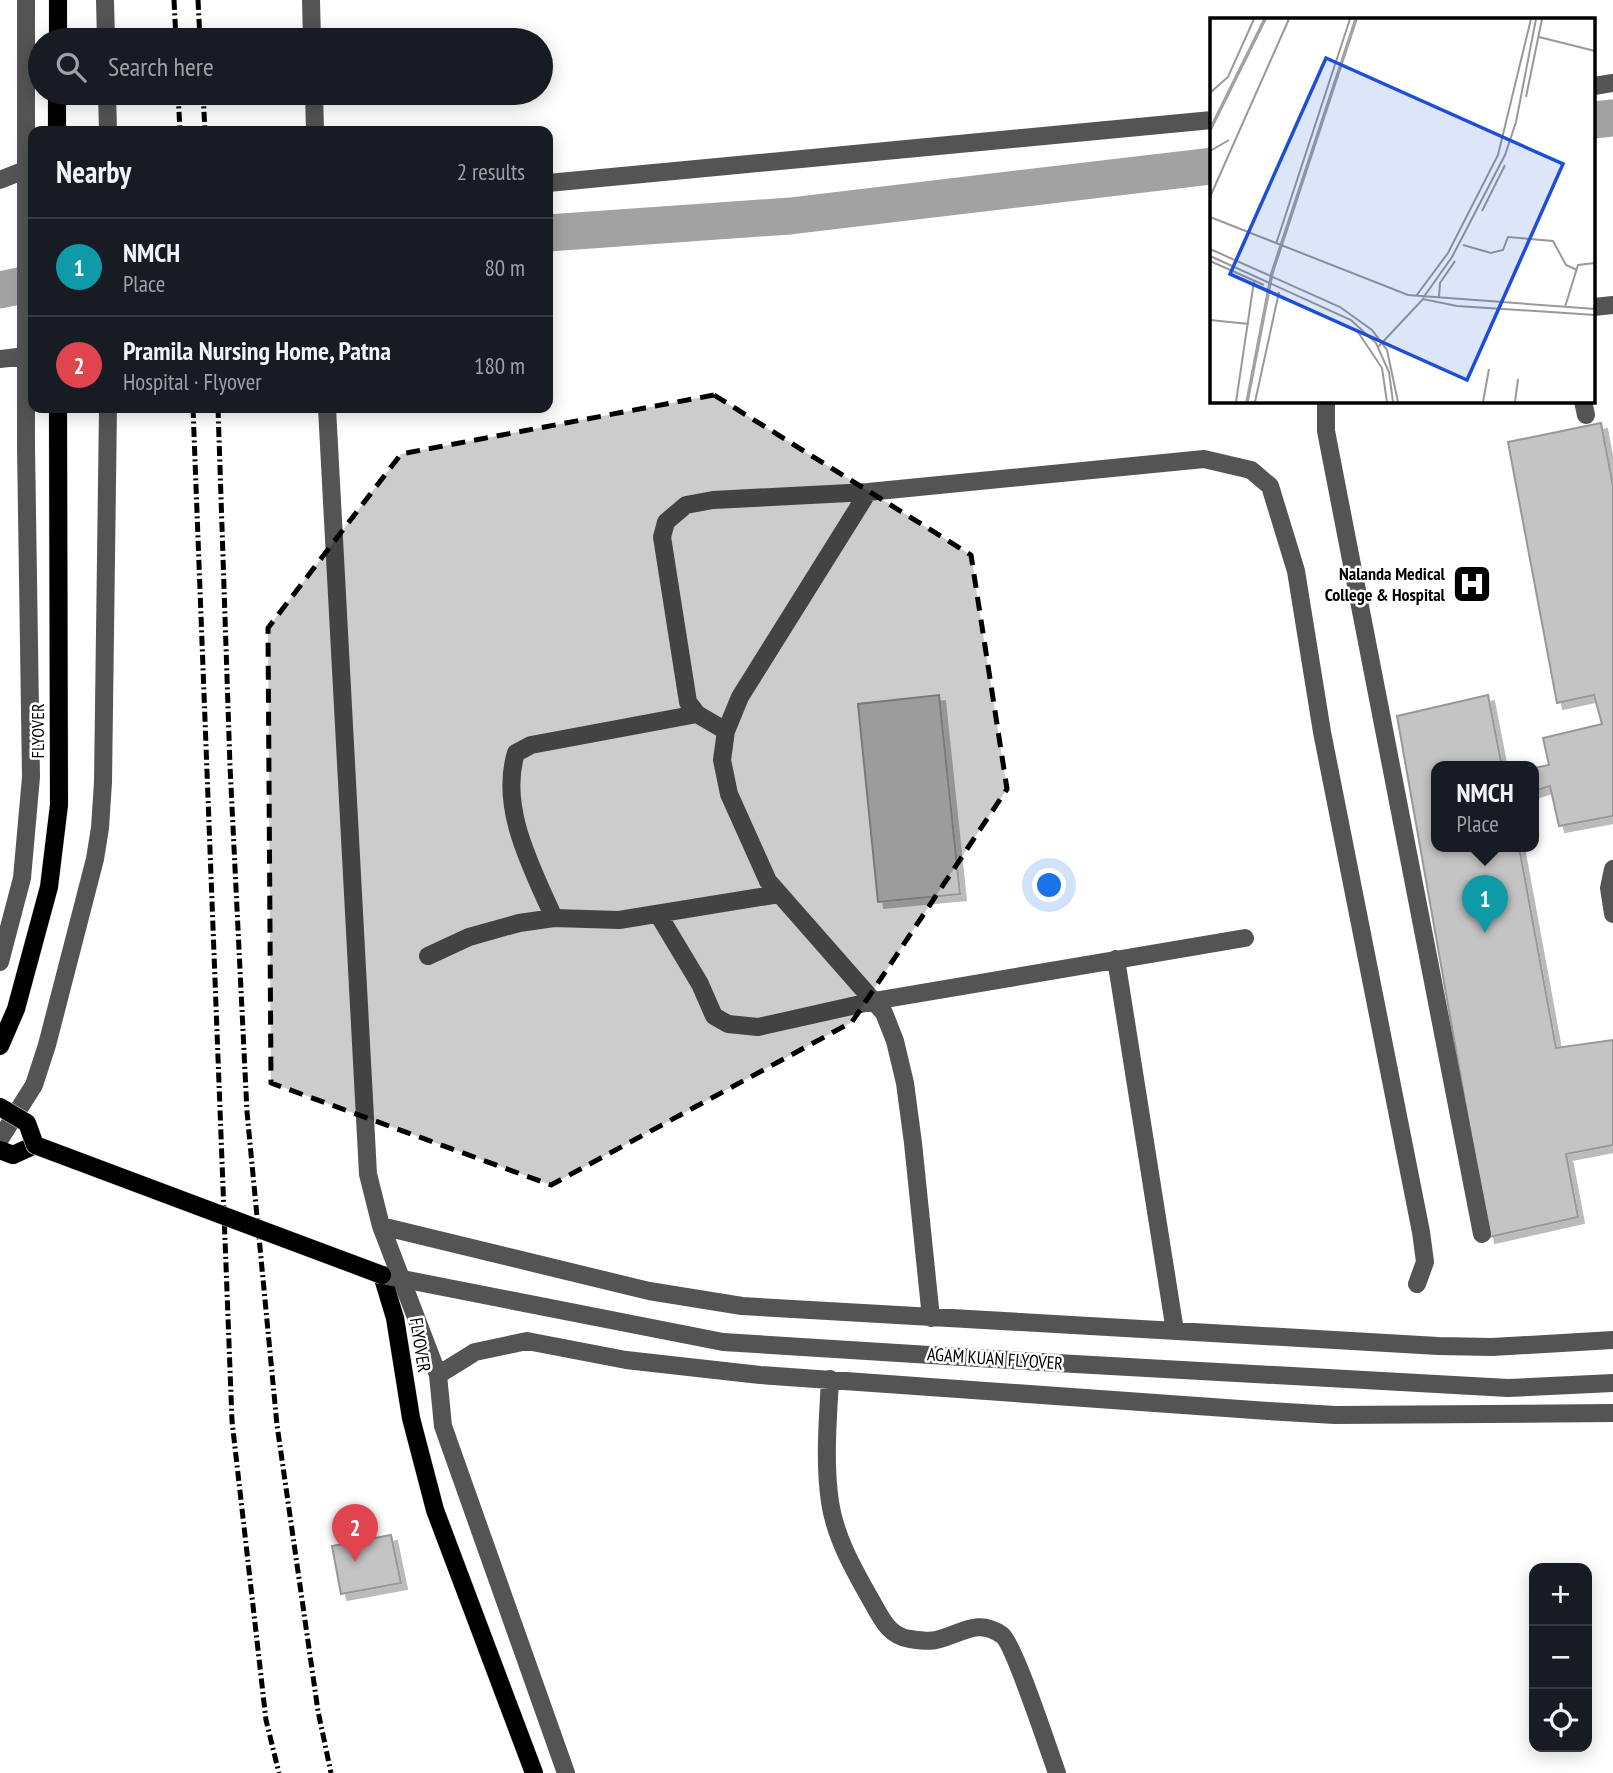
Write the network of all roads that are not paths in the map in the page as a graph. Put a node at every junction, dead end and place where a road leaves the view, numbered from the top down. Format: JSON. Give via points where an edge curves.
{"nodes":[{"id":1,"x":26,"y":0,"type":"edge"},
{"id":2,"x":58,"y":0,"type":"edge"},
{"id":3,"x":105,"y":0,"type":"edge"},
{"id":4,"x":311,"y":0,"type":"edge"},
{"id":5,"x":58,"y":28,"type":"edge"},
{"id":6,"x":106,"y":28,"type":"edge"},
{"id":7,"x":312,"y":28,"type":"edge"},
{"id":8,"x":57,"y":105,"type":"edge"},
{"id":9,"x":107,"y":105,"type":"edge"},
{"id":10,"x":314,"y":105,"type":"edge"},
{"id":11,"x":1210,"y":120,"type":"edge"},
{"id":12,"x":57,"y":126,"type":"edge"},
{"id":13,"x":108,"y":126,"type":"edge"},
{"id":14,"x":315,"y":126,"type":"edge"},
{"id":15,"x":25,"y":170,"type":"junction"},
{"id":16,"x":0,"y":180,"type":"edge"},
{"id":17,"x":553,"y":183,"type":"edge"},
{"id":18,"x":26,"y":356,"type":"junction"},
{"id":19,"x":0,"y":359,"type":"edge"},
{"id":20,"x":1326,"y":402,"type":"edge"},
{"id":21,"x":58,"y":413,"type":"edge"},
{"id":22,"x":108,"y":413,"type":"edge"},
{"id":23,"x":327,"y":413,"type":"edge"},
{"id":24,"x":868,"y":492,"type":"junction"},
{"id":25,"x":698,"y":714,"type":"junction"},
{"id":26,"x":726,"y":731,"type":"junction"},
{"id":27,"x":1613,"y":869,"type":"edge"},
{"id":28,"x":779,"y":894,"type":"junction"},
{"id":29,"x":658,"y":914,"type":"junction"},
{"id":30,"x":1613,"y":914,"type":"edge"},
{"id":31,"x":554,"y":918,"type":"junction"},
{"id":32,"x":1245,"y":938,"type":"dead end"},
{"id":33,"x":428,"y":956,"type":"dead end"},
{"id":34,"x":1116,"y":959,"type":"junction"},
{"id":35,"x":0,"y":962,"type":"edge"},
{"id":36,"x":874,"y":1001,"type":"junction"},
{"id":37,"x":0,"y":1046,"type":"edge"},
{"id":38,"x":0,"y":1107,"type":"edge"},
{"id":39,"x":0,"y":1139,"type":"edge"},
{"id":40,"x":35,"y":1145,"type":"junction"},
{"id":41,"x":0,"y":1150,"type":"edge"},
{"id":42,"x":381,"y":1226,"type":"junction"},
{"id":43,"x":1482,"y":1234,"type":"dead end"},
{"id":44,"x":383,"y":1275,"type":"junction"},
{"id":45,"x":1417,"y":1284,"type":"dead end"},
{"id":46,"x":931,"y":1318,"type":"junction"},
{"id":47,"x":1175,"y":1331,"type":"junction"},
{"id":48,"x":1613,"y":1340,"type":"edge"},
{"id":49,"x":438,"y":1375,"type":"junction"},
{"id":50,"x":830,"y":1379,"type":"junction"},
{"id":51,"x":1613,"y":1383,"type":"edge"},
{"id":52,"x":1613,"y":1413,"type":"edge"},
{"id":53,"x":534,"y":1773,"type":"edge"},
{"id":54,"x":566,"y":1773,"type":"edge"},
{"id":55,"x":1057,"y":1773,"type":"edge"}],
"edges":[{"from":1,"to":15,"type":"street"},
{"from":2,"to":5,"type":"main road"},
{"from":3,"to":6,"type":"street"},
{"from":4,"to":7,"type":"street"},
{"from":8,"to":12,"type":"main road"},
{"from":9,"to":13,"type":"street"},
{"from":10,"to":14,"type":"street"},
{"from":11,"to":17,"type":"street"},
{"from":15,"to":16,"type":"street"},
{"from":15,"to":18,"type":"street"},
{"from":18,"to":19,"type":"street"},
{"from":18,"to":35,"type":"street","via":[[31,777],[22,878]]},
{"from":20,"to":43,"type":"street","via":[[1326,431]]},
{"from":21,"to":37,"type":"main road","name":"FLYOVER","via":[[59,805],[50,887],[16,1009]]},
{"from":22,"to":39,"type":"street","via":[[100,828],[47,1045],[34,1085]]},
{"from":23,"to":42,"type":"street","via":[[368,1174]]},
{"from":24,"to":25,"type":"street","via":[[713,500],[686,505],[666,522],[662,537],[682,671],[688,702]]},
{"from":24,"to":26,"type":"street","via":[[756,669]]},
{"from":24,"to":45,"type":"street","via":[[1204,459],[1251,470],[1270,486],[1296,571],[1322,732],[1421,1233],[1425,1262]]},
{"from":25,"to":26,"type":"street"},
{"from":25,"to":31,"type":"street","via":[[531,745],[516,753],[510,772],[514,808],[526,855]]},
{"from":26,"to":28,"type":"street","via":[[722,760],[729,794],[768,881]]},
{"from":27,"to":30,"type":"street","via":[[1609,888]]},
{"from":28,"to":29,"type":"street"},
{"from":28,"to":36,"type":"street"},
{"from":29,"to":31,"type":"street","via":[[620,920]]},
{"from":29,"to":36,"type":"street","via":[[714,1016],[728,1024],[758,1027]]},
{"from":31,"to":33,"type":"street","via":[[469,937]]},
{"from":32,"to":34,"type":"street"},
{"from":34,"to":36,"type":"street"},
{"from":34,"to":47,"type":"street"},
{"from":36,"to":46,"type":"street","via":[[884,1013],[905,1083]]},
{"from":38,"to":40,"type":"main road","bridge":true,"via":[[27,1123]]},
{"from":40,"to":41,"type":"main road","via":[[13,1155]]},
{"from":40,"to":44,"type":"main road","bridge":true},
{"from":42,"to":46,"type":"street","via":[[693,1300]]},
{"from":42,"to":49,"type":"street"},
{"from":44,"to":51,"type":"street","name":"AGAM KUAN FLYOVER","bridge":true,"via":[[723,1342],[1508,1388]]},
{"from":44,"to":53,"type":"main road","name":"FLYOVER","via":[[395,1318],[411,1418],[435,1510]]},
{"from":46,"to":47,"type":"street"},
{"from":47,"to":48,"type":"street","via":[[1493,1347]]},
{"from":49,"to":50,"type":"street","via":[[475,1352],[527,1341],[626,1360]]},
{"from":49,"to":54,"type":"street","via":[[443,1426]]},
{"from":50,"to":52,"type":"street","via":[[1335,1415]]},
{"from":50,"to":55,"type":"street","via":[[826,1459],[830,1504],[842,1543],[884,1626],[906,1639],[935,1641],[974,1627],[1004,1637]]}]}
